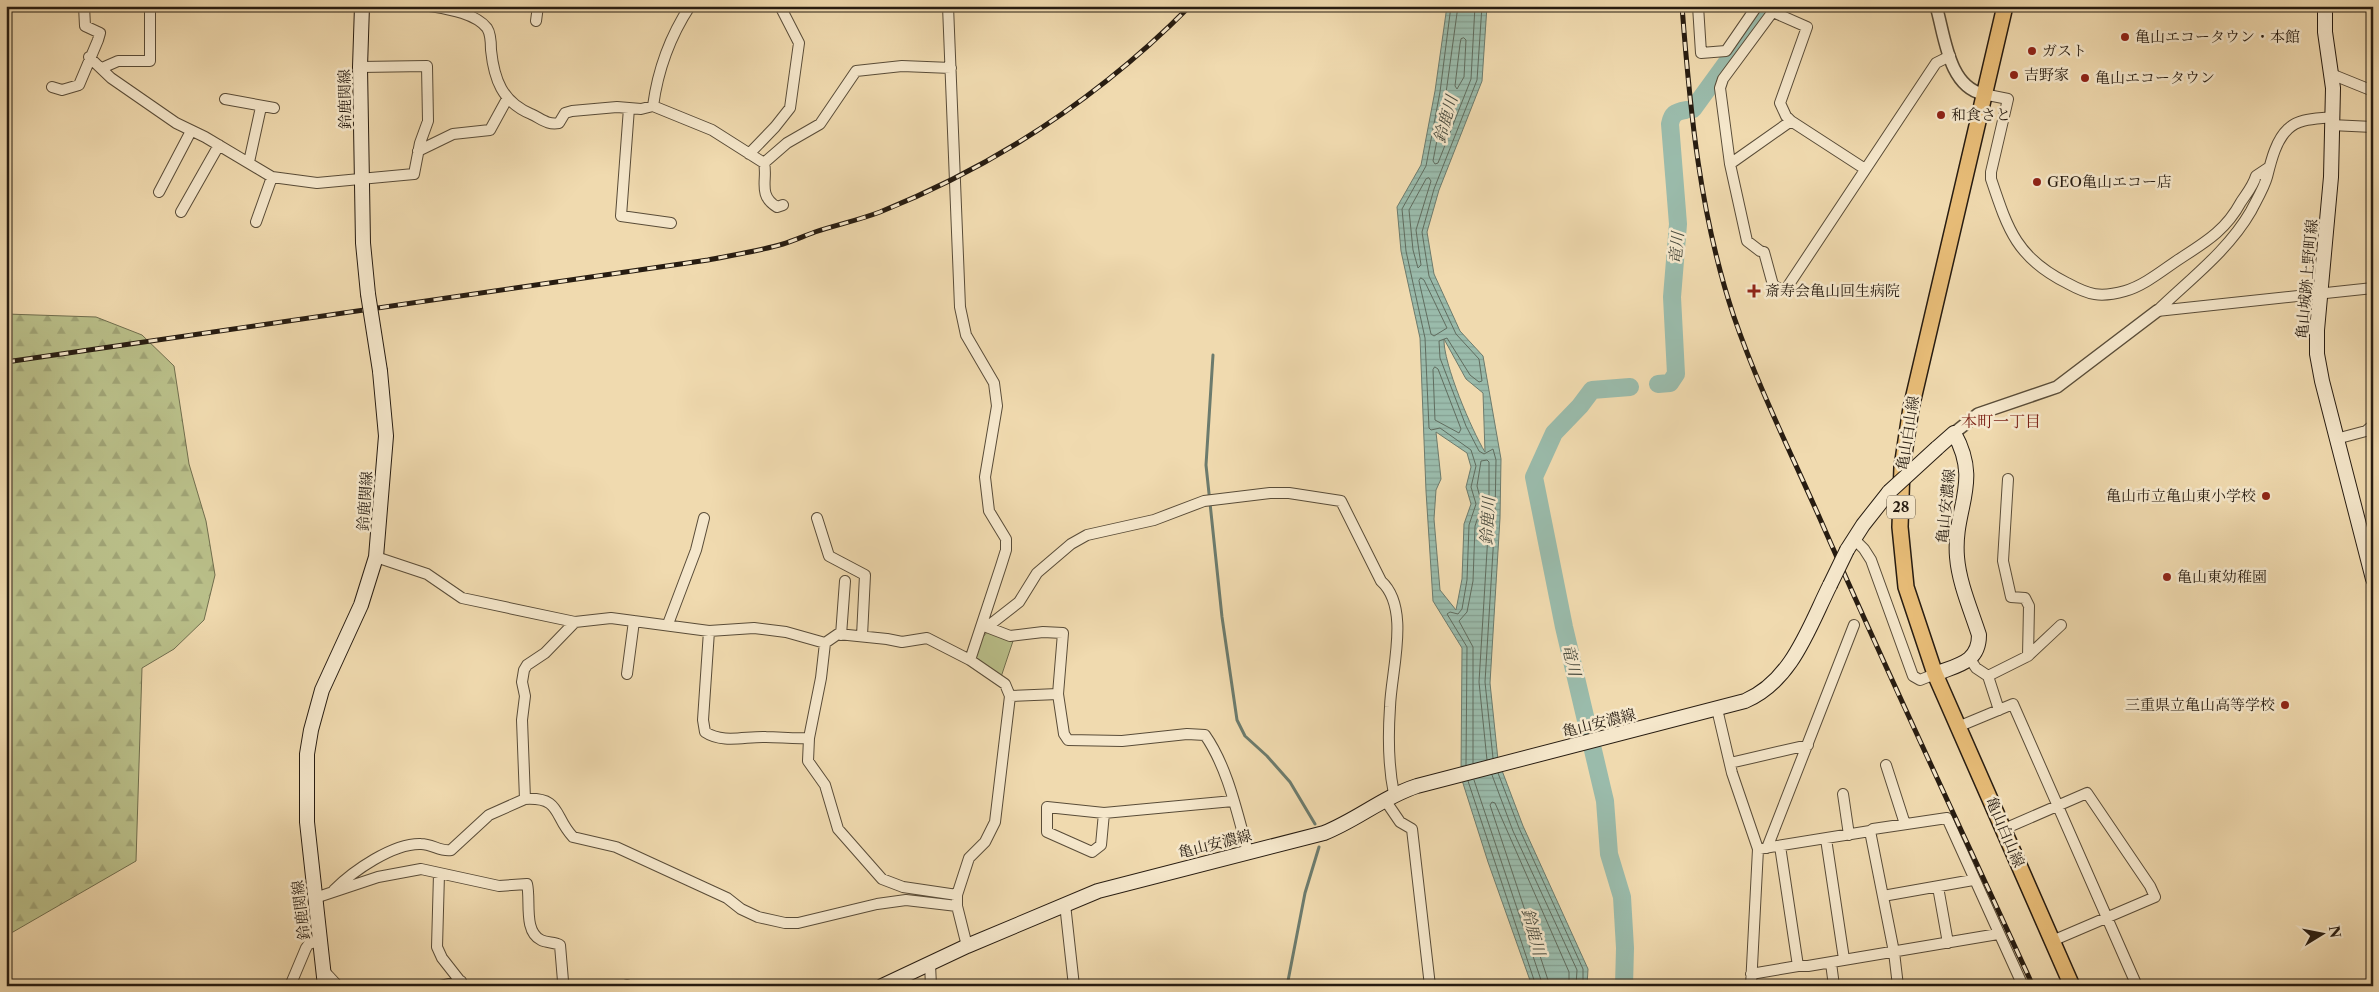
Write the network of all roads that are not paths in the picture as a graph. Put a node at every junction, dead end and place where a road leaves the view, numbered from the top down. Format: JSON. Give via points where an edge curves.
{"nodes":[{"id":1,"x":84,"y":6,"type":"edge"},
{"id":2,"x":150,"y":6,"type":"edge"},
{"id":3,"x":362,"y":6,"type":"edge"},
{"id":4,"x":430,"y":6,"type":"edge"},
{"id":5,"x":538,"y":6,"type":"edge"},
{"id":6,"x":690,"y":6,"type":"edge"},
{"id":7,"x":780,"y":6,"type":"edge"},
{"id":8,"x":948,"y":6,"type":"edge"},
{"id":9,"x":1698,"y":6,"type":"edge"},
{"id":10,"x":1759,"y":6,"type":"edge"},
{"id":11,"x":1936,"y":6,"type":"edge"},
{"id":12,"x":2005,"y":6,"type":"edge"},
{"id":13,"x":2325,"y":6,"type":"edge"},
{"id":14,"x":1773,"y":11,"type":"edge"},
{"id":15,"x":536,"y":21,"type":"dead end"},
{"id":16,"x":1950,"y":56,"type":"junction"},
{"id":17,"x":89,"y":57,"type":"junction"},
{"id":18,"x":360,"y":67,"type":"junction"},
{"id":19,"x":102,"y":68,"type":"junction"},
{"id":20,"x":951,"y":68,"type":"junction"},
{"id":21,"x":2332,"y":74,"type":"junction"},
{"id":22,"x":52,"y":87,"type":"dead end"},
{"id":23,"x":2373,"y":91,"type":"edge"},
{"id":24,"x":1983,"y":94,"type":"junction"},
{"id":25,"x":225,"y":99,"type":"dead end"},
{"id":26,"x":508,"y":99,"type":"junction"},
{"id":27,"x":653,"y":106,"type":"junction"},
{"id":28,"x":261,"y":107,"type":"junction"},
{"id":29,"x":274,"y":108,"type":"dead end"},
{"id":30,"x":629,"y":108,"type":"junction"},
{"id":31,"x":1791,"y":121,"type":"junction"},
{"id":32,"x":2332,"y":121,"type":"junction"},
{"id":33,"x":2373,"y":127,"type":"edge"},
{"id":34,"x":191,"y":131,"type":"junction"},
{"id":35,"x":219,"y":145,"type":"junction"},
{"id":36,"x":418,"y":151,"type":"junction"},
{"id":37,"x":749,"y":154,"type":"junction"},
{"id":38,"x":249,"y":162,"type":"junction"},
{"id":39,"x":764,"y":163,"type":"junction"},
{"id":40,"x":1730,"y":164,"type":"junction"},
{"id":41,"x":2268,"y":168,"type":"junction"},
{"id":42,"x":1865,"y":169,"type":"junction"},
{"id":43,"x":272,"y":177,"type":"junction"},
{"id":44,"x":362,"y":178,"type":"junction"},
{"id":45,"x":159,"y":192,"type":"dead end"},
{"id":46,"x":782,"y":205,"type":"dead end"},
{"id":47,"x":181,"y":212,"type":"dead end"},
{"id":48,"x":256,"y":222,"type":"dead end"},
{"id":49,"x":671,"y":223,"type":"dead end"},
{"id":50,"x":2373,"y":288,"type":"edge"},
{"id":51,"x":2321,"y":294,"type":"junction"},
{"id":52,"x":2158,"y":311,"type":"junction"},
{"id":53,"x":2373,"y":425,"type":"edge"},
{"id":54,"x":1954,"y":434,"type":"junction"},
{"id":55,"x":2336,"y":439,"type":"junction"},
{"id":56,"x":2008,"y":479,"type":"dead end"},
{"id":57,"x":704,"y":518,"type":"dead end"},
{"id":58,"x":817,"y":518,"type":"dead end"},
{"id":59,"x":1851,"y":545,"type":"junction"},
{"id":60,"x":376,"y":557,"type":"junction"},
{"id":61,"x":2373,"y":579,"type":"edge"},
{"id":62,"x":845,"y":581,"type":"dead end"},
{"id":63,"x":634,"y":621,"type":"junction"},
{"id":64,"x":575,"y":622,"type":"junction"},
{"id":65,"x":668,"y":624,"type":"junction"},
{"id":66,"x":1854,"y":625,"type":"dead end"},
{"id":67,"x":2061,"y":625,"type":"dead end"},
{"id":68,"x":985,"y":626,"type":"junction"},
{"id":69,"x":709,"y":631,"type":"junction"},
{"id":70,"x":841,"y":634,"type":"junction"},
{"id":71,"x":862,"y":636,"type":"junction"},
{"id":72,"x":825,"y":643,"type":"junction"},
{"id":73,"x":2028,"y":656,"type":"junction"},
{"id":74,"x":1970,"y":659,"type":"junction"},
{"id":75,"x":970,"y":660,"type":"junction"},
{"id":76,"x":627,"y":674,"type":"dead end"},
{"id":77,"x":1935,"y":674,"type":"junction"},
{"id":78,"x":1988,"y":676,"type":"junction"},
{"id":79,"x":1058,"y":694,"type":"junction"},
{"id":80,"x":1010,"y":696,"type":"junction"},
{"id":81,"x":1714,"y":710,"type":"junction"},
{"id":82,"x":1999,"y":710,"type":"junction"},
{"id":83,"x":1960,"y":726,"type":"junction"},
{"id":84,"x":809,"y":738,"type":"junction"},
{"id":85,"x":1808,"y":745,"type":"junction"},
{"id":86,"x":1730,"y":763,"type":"junction"},
{"id":87,"x":1886,"y":765,"type":"dead end"},
{"id":88,"x":1843,"y":794,"type":"dead end"},
{"id":89,"x":1389,"y":797,"type":"junction"},
{"id":90,"x":525,"y":799,"type":"junction"},
{"id":91,"x":1234,"y":801,"type":"junction"},
{"id":92,"x":2058,"y":807,"type":"junction"},
{"id":93,"x":1104,"y":813,"type":"junction"},
{"id":94,"x":1905,"y":824,"type":"junction"},
{"id":95,"x":2004,"y":829,"type":"junction"},
{"id":96,"x":1870,"y":831,"type":"junction"},
{"id":97,"x":1849,"y":835,"type":"junction"},
{"id":98,"x":1826,"y":839,"type":"junction"},
{"id":99,"x":1780,"y":846,"type":"junction"},
{"id":100,"x":1763,"y":849,"type":"junction"},
{"id":101,"x":1248,"y":852,"type":"junction"},
{"id":102,"x":439,"y":874,"type":"junction"},
{"id":103,"x":1973,"y":880,"type":"junction"},
{"id":104,"x":1938,"y":886,"type":"junction"},
{"id":105,"x":332,"y":892,"type":"junction"},
{"id":106,"x":957,"y":894,"type":"junction"},
{"id":107,"x":1883,"y":896,"type":"junction"},
{"id":108,"x":315,"y":898,"type":"junction"},
{"id":109,"x":1064,"y":904,"type":"junction"},
{"id":110,"x":957,"y":906,"type":"junction"},
{"id":111,"x":2107,"y":918,"type":"junction"},
{"id":112,"x":1998,"y":934,"type":"junction"},
{"id":113,"x":320,"y":940,"type":"junction"},
{"id":114,"x":2052,"y":941,"type":"junction"},
{"id":115,"x":1948,"y":943,"type":"junction"},
{"id":116,"x":967,"y":946,"type":"junction"},
{"id":117,"x":1894,"y":952,"type":"junction"},
{"id":118,"x":1844,"y":959,"type":"junction"},
{"id":119,"x":1831,"y":963,"type":"junction"},
{"id":120,"x":930,"y":964,"type":"junction"},
{"id":121,"x":1798,"y":966,"type":"junction"},
{"id":122,"x":324,"y":971,"type":"junction"},
{"id":123,"x":1752,"y":974,"type":"junction"},
{"id":124,"x":462,"y":983,"type":"edge"},
{"id":125,"x":290,"y":986,"type":"edge"},
{"id":126,"x":325,"y":986,"type":"edge"},
{"id":127,"x":338,"y":986,"type":"edge"},
{"id":128,"x":440,"y":986,"type":"edge"},
{"id":129,"x":560,"y":986,"type":"edge"},
{"id":130,"x":882,"y":986,"type":"edge"},
{"id":131,"x":931,"y":986,"type":"edge"},
{"id":132,"x":1074,"y":986,"type":"edge"},
{"id":133,"x":1430,"y":986,"type":"edge"},
{"id":134,"x":1751,"y":986,"type":"edge"},
{"id":135,"x":1834,"y":986,"type":"edge"},
{"id":136,"x":1898,"y":986,"type":"edge"},
{"id":137,"x":2023,"y":986,"type":"edge"},
{"id":138,"x":2072,"y":986,"type":"edge"},
{"id":139,"x":2137,"y":986,"type":"edge"}],
"edges":[{"from":1,"to":17,"type":"street","via":[[85,26],[100,33]]},
{"from":2,"to":19,"type":"street","via":[[150,61],[118,60]]},
{"from":3,"to":18,"type":"main road","name":"鈴鹿関線"},
{"from":4,"to":26,"type":"street","via":[[459,13],[487,28],[495,78]]},
{"from":5,"to":15,"type":"street"},
{"from":6,"to":27,"type":"street","via":[[664,55],[657,74]]},
{"from":7,"to":37,"type":"street","via":[[799,43],[790,108]]},
{"from":8,"to":20,"type":"street"},
{"from":9,"to":10,"type":"street","via":[[1701,53],[1726,50]]},
{"from":10,"to":14,"type":"street"},
{"from":11,"to":16,"type":"street"},
{"from":12,"to":24,"type":"main road","name":"亀山白山線","number":"28"},
{"from":13,"to":21,"type":"main road","name":"亀山城跡上野町線","via":[[2325,32]]},
{"from":14,"to":31,"type":"street","via":[[1807,27],[1780,103]]},
{"from":14,"to":40,"type":"street","via":[[1723,79],[1720,88]]},
{"from":16,"to":24,"type":"street","via":[[1963,83],[1974,92]]},
{"from":16,"to":42,"type":"street","via":[[1936,63]]},
{"from":17,"to":19,"type":"street"},
{"from":17,"to":22,"type":"street","via":[[79,85],[62,90]]},
{"from":18,"to":36,"type":"street","via":[[427,66],[428,121]]},
{"from":18,"to":44,"type":"main road","name":"鈴鹿関線"},
{"from":19,"to":34,"type":"street","via":[[148,105]]},
{"from":20,"to":39,"type":"street","via":[[902,66],[856,71],[820,124],[787,143]]},
{"from":20,"to":68,"type":"street","via":[[960,307],[966,335],[994,383],[997,406],[985,477],[989,510],[1006,539],[1006,550]]},
{"from":21,"to":23,"type":"street"},
{"from":21,"to":32,"type":"main road","name":"亀山城跡上野町線"},
{"from":24,"to":41,"type":"street","via":[[2008,99],[1991,172],[2008,226],[2037,266],[2093,295],[2124,291],[2138,285],[2203,244],[2230,222],[2256,176]]},
{"from":24,"to":77,"type":"main road","name":"亀山白山線","number":"28","via":[[1910,408],[1902,467],[1900,527],[1906,587]]},
{"from":25,"to":28,"type":"street"},
{"from":26,"to":30,"type":"street","via":[[524,111],[553,124],[559,123],[565,113],[572,111]]},
{"from":26,"to":36,"type":"street","via":[[490,130],[453,134]]},
{"from":27,"to":30,"type":"street"},
{"from":27,"to":37,"type":"street","via":[[712,130]]},
{"from":28,"to":29,"type":"street"},
{"from":28,"to":38,"type":"street"},
{"from":30,"to":49,"type":"street","via":[[621,216]]},
{"from":31,"to":40,"type":"street"},
{"from":31,"to":42,"type":"street"},
{"from":32,"to":33,"type":"street"},
{"from":32,"to":41,"type":"street","via":[[2294,124],[2283,135]]},
{"from":32,"to":51,"type":"main road","name":"亀山城跡上野町線","via":[[2330,200]]},
{"from":34,"to":35,"type":"street"},
{"from":34,"to":45,"type":"street"},
{"from":35,"to":38,"type":"street"},
{"from":35,"to":47,"type":"street"},
{"from":36,"to":44,"type":"street","via":[[414,174]]},
{"from":37,"to":39,"type":"street"},
{"from":38,"to":43,"type":"street"},
{"from":39,"to":46,"type":"street","via":[[764,190],[772,204]]},
{"from":40,"to":42,"type":"street","via":[[1747,241],[1764,252],[1773,285],[1782,290],[1786,289]]},
{"from":41,"to":52,"type":"street","via":[[2256,202],[2236,234]]},
{"from":43,"to":44,"type":"street","via":[[317,182]]},
{"from":43,"to":48,"type":"street"},
{"from":44,"to":60,"type":"main road","name":"鈴鹿関線","bridge":true,"via":[[362,243],[386,436]]},
{"from":50,"to":51,"type":"street"},
{"from":51,"to":52,"type":"street"},
{"from":51,"to":55,"type":"main road","name":"亀山城跡上野町線","via":[[2318,360]]},
{"from":52,"to":54,"type":"street","via":[[2057,387],[1978,414]]},
{"from":53,"to":55,"type":"street","via":[[2366,431]]},
{"from":54,"to":59,"type":"main road","name":"亀山安濃線","bridge":true,"via":[[1889,492]]},
{"from":54,"to":74,"type":"main road","name":"亀山安濃線","via":[[1966,460],[1967,482],[1957,538],[1958,569],[1979,634],[1979,642]]},
{"from":55,"to":61,"type":"main road","name":"亀山城跡上野町線"},
{"from":56,"to":73,"type":"street","via":[[2003,561],[2012,598],[2025,598],[2029,606]]},
{"from":57,"to":65,"type":"street","via":[[696,550]]},
{"from":58,"to":71,"type":"street","via":[[830,556],[866,575]]},
{"from":59,"to":77,"type":"street","via":[[1864,549],[1871,560],[1913,676],[1920,680]]},
{"from":59,"to":81,"type":"main road","name":"亀山安濃線","bridge":true,"via":[[1793,658],[1780,676],[1755,696]]},
{"from":60,"to":64,"type":"street","via":[[427,574],[462,598]]},
{"from":60,"to":108,"type":"main road","name":"鈴鹿関線","via":[[361,605],[322,690],[310,730],[306,808]]},
{"from":62,"to":70,"type":"street"},
{"from":63,"to":64,"type":"street","via":[[604,618]]},
{"from":63,"to":65,"type":"street"},
{"from":63,"to":76,"type":"street"},
{"from":64,"to":90,"type":"street","via":[[524,670]]},
{"from":65,"to":69,"type":"street"},
{"from":66,"to":85,"type":"street"},
{"from":67,"to":73,"type":"street"},
{"from":68,"to":75,"type":"street"},
{"from":68,"to":79,"type":"street","via":[[1010,636],[1063,633]]},
{"from":68,"to":89,"type":"street","via":[[1019,602],[1037,573],[1087,535],[1154,520],[1204,501],[1289,493],[1340,501],[1389,591],[1397,622],[1389,730]]},
{"from":69,"to":72,"type":"street","via":[[754,628],[786,632]]},
{"from":69,"to":84,"type":"street","via":[[705,732],[721,738]]},
{"from":70,"to":71,"type":"street"},
{"from":70,"to":72,"type":"street"},
{"from":71,"to":75,"type":"street","via":[[902,642],[927,638]]},
{"from":72,"to":84,"type":"street"},
{"from":73,"to":78,"type":"street"},
{"from":74,"to":77,"type":"main road"},
{"from":74,"to":78,"type":"street"},
{"from":75,"to":80,"type":"street","via":[[1005,684]]},
{"from":77,"to":83,"type":"main road","name":"亀山白山線","number":"28"},
{"from":78,"to":82,"type":"street"},
{"from":79,"to":80,"type":"street"},
{"from":79,"to":91,"type":"street","via":[[1064,734],[1068,740],[1122,741],[1204,735],[1214,748]]},
{"from":80,"to":106,"type":"street","via":[[995,822],[985,842],[968,858]]},
{"from":81,"to":86,"type":"street"},
{"from":81,"to":89,"type":"main road","name":"亀山安濃線","via":[[1417,786]]},
{"from":82,"to":83,"type":"street"},
{"from":82,"to":92,"type":"street","via":[[2013,704]]},
{"from":83,"to":95,"type":"main road","name":"亀山白山線","number":"28"},
{"from":84,"to":106,"type":"street","via":[[808,761],[825,785],[838,829],[875,873],[893,884]]},
{"from":85,"to":86,"type":"street"},
{"from":85,"to":100,"type":"street"},
{"from":86,"to":100,"type":"street"},
{"from":87,"to":94,"type":"street"},
{"from":88,"to":97,"type":"street"},
{"from":89,"to":101,"type":"main road","name":"亀山安濃線","via":[[1331,831]]},
{"from":89,"to":133,"type":"street","via":[[1400,822],[1412,829]]},
{"from":90,"to":105,"type":"street","via":[[489,815],[451,850],[423,844],[396,850],[354,873]]},
{"from":90,"to":110,"type":"street","via":[[550,802],[573,837],[616,847],[727,898],[758,917],[785,923],[798,922],[906,900]]},
{"from":91,"to":93,"type":"street"},
{"from":91,"to":101,"type":"street"},
{"from":92,"to":95,"type":"street"},
{"from":92,"to":111,"type":"street"},
{"from":92,"to":111,"type":"street","via":[[2087,793],[2155,897]]},
{"from":93,"to":93,"type":"street","via":[[1046,807],[1047,832],[1092,852],[1101,845]]},
{"from":94,"to":96,"type":"street"},
{"from":94,"to":103,"type":"street","via":[[1946,818]]},
{"from":95,"to":114,"type":"main road","name":"亀山白山線","number":"28"},
{"from":96,"to":97,"type":"street"},
{"from":96,"to":107,"type":"street"},
{"from":97,"to":98,"type":"street"},
{"from":98,"to":99,"type":"street"},
{"from":98,"to":118,"type":"street"},
{"from":99,"to":100,"type":"street"},
{"from":99,"to":121,"type":"street"},
{"from":100,"to":123,"type":"street"},
{"from":101,"to":109,"type":"main road","name":"亀山安濃線","via":[[1131,882]]},
{"from":102,"to":105,"type":"street","via":[[422,869],[404,871]]},
{"from":102,"to":124,"type":"street","via":[[437,947]]},
{"from":102,"to":129,"type":"street","via":[[499,886],[528,884],[530,922],[536,938],[560,945]]},
{"from":103,"to":104,"type":"street"},
{"from":103,"to":112,"type":"street"},
{"from":104,"to":107,"type":"street"},
{"from":104,"to":115,"type":"street"},
{"from":105,"to":108,"type":"street"},
{"from":106,"to":110,"type":"street"},
{"from":107,"to":117,"type":"street"},
{"from":108,"to":113,"type":"main road","name":"鈴鹿関線"},
{"from":109,"to":116,"type":"main road","name":"亀山安濃線"},
{"from":109,"to":132,"type":"street"},
{"from":110,"to":116,"type":"street"},
{"from":111,"to":114,"type":"street"},
{"from":111,"to":139,"type":"street"},
{"from":112,"to":115,"type":"street"},
{"from":112,"to":137,"type":"street"},
{"from":113,"to":122,"type":"main road","name":"鈴鹿関線"},
{"from":113,"to":125,"type":"street","via":[[308,944]]},
{"from":114,"to":138,"type":"main road","name":"亀山白山線","number":"28"},
{"from":115,"to":117,"type":"street"},
{"from":116,"to":120,"type":"main road","name":"亀山安濃線"},
{"from":117,"to":118,"type":"street"},
{"from":117,"to":136,"type":"street"},
{"from":118,"to":119,"type":"street"},
{"from":119,"to":121,"type":"street"},
{"from":119,"to":135,"type":"street"},
{"from":120,"to":130,"type":"main road","name":"亀山安濃線"},
{"from":120,"to":131,"type":"street"},
{"from":121,"to":123,"type":"street"},
{"from":122,"to":126,"type":"main road","name":"鈴鹿関線"},
{"from":122,"to":127,"type":"street"},
{"from":123,"to":134,"type":"street"},
{"from":124,"to":128,"type":"street"}]}
